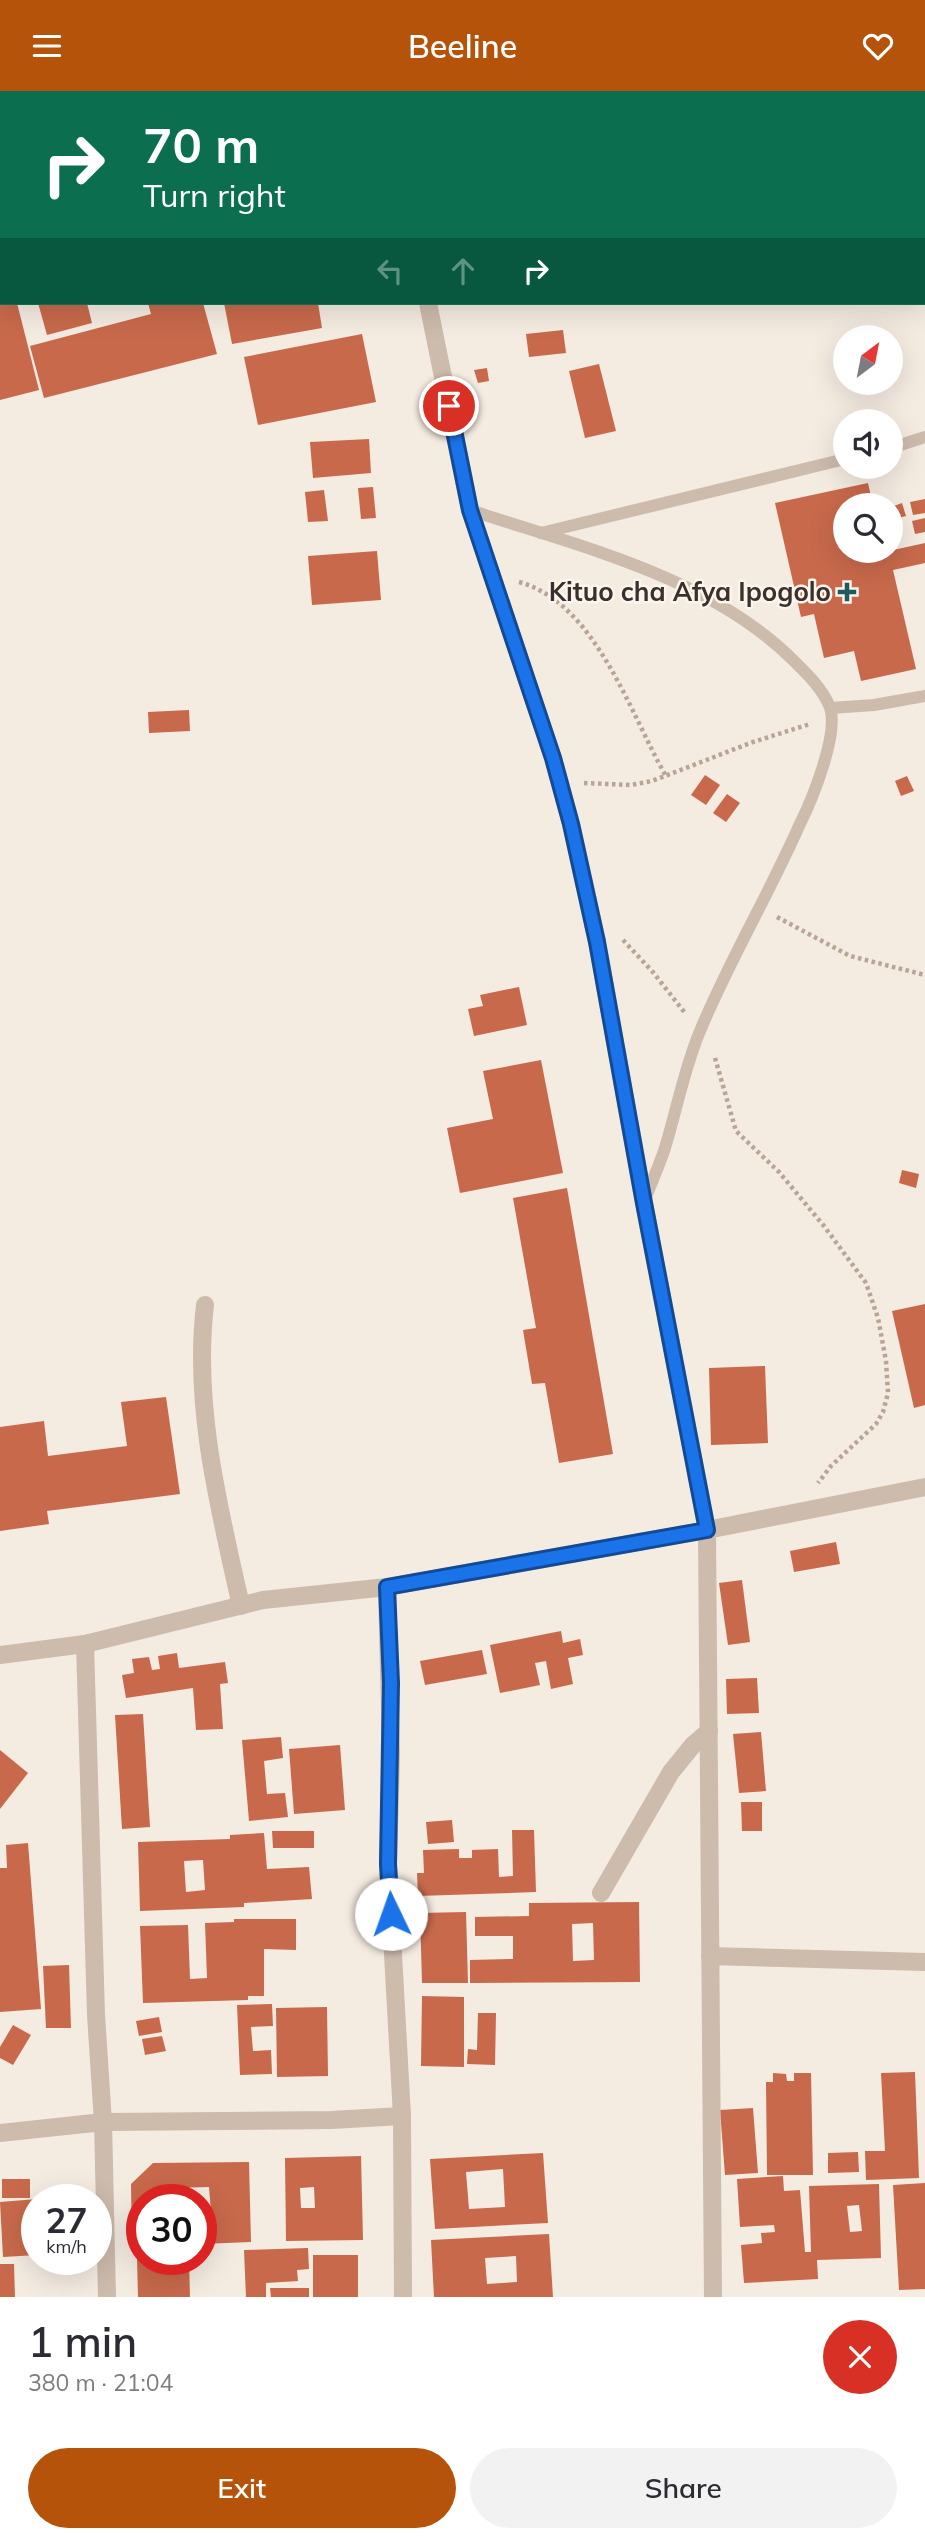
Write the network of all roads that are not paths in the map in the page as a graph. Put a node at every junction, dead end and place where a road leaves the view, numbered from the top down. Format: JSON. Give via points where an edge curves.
{"nodes":[{"id":1,"x":428,"y":305,"type":"edge"},
{"id":2,"x":925,"y":437,"type":"edge"},
{"id":3,"x":903,"y":444,"type":"edge"},
{"id":4,"x":833,"y":462,"type":"edge"},
{"id":5,"x":470,"y":510,"type":"junction"},
{"id":6,"x":541,"y":533,"type":"junction"},
{"id":7,"x":925,"y":696,"type":"edge"},
{"id":8,"x":831,"y":713,"type":"junction"},
{"id":9,"x":644,"y":1203,"type":"junction"},
{"id":10,"x":205,"y":1305,"type":"dead end"},
{"id":11,"x":925,"y":1487,"type":"edge"},
{"id":12,"x":707,"y":1530,"type":"junction"},
{"id":13,"x":387,"y":1587,"type":"junction"},
{"id":14,"x":241,"y":1606,"type":"junction"},
{"id":15,"x":85,"y":1644,"type":"junction"},
{"id":16,"x":0,"y":1655,"type":"edge"},
{"id":17,"x":709,"y":1731,"type":"junction"},
{"id":18,"x":601,"y":1893,"type":"dead end"},
{"id":19,"x":710,"y":1956,"type":"junction"},
{"id":20,"x":925,"y":1962,"type":"edge"},
{"id":21,"x":402,"y":2116,"type":"junction"},
{"id":22,"x":103,"y":2122,"type":"junction"},
{"id":23,"x":0,"y":2133,"type":"edge"},
{"id":24,"x":107,"y":2297,"type":"edge"},
{"id":25,"x":403,"y":2297,"type":"edge"},
{"id":26,"x":713,"y":2297,"type":"edge"}],
"edges":[{"from":1,"to":5,"type":"street"},
{"from":2,"to":3,"type":"lane"},
{"from":4,"to":6,"type":"lane"},
{"from":5,"to":6,"type":"lane"},
{"from":5,"to":9,"type":"street","via":[[560,782],[589,908]]},
{"from":6,"to":8,"type":"lane","via":[[661,575],[728,608],[771,638],[816,683]]},
{"from":7,"to":8,"type":"lane"},
{"from":8,"to":9,"type":"lane","via":[[819,783],[700,1031]]},
{"from":9,"to":12,"type":"street"},
{"from":10,"to":14,"type":"street","via":[[200,1344],[209,1454]]},
{"from":11,"to":12,"type":"street"},
{"from":12,"to":13,"type":"street"},
{"from":12,"to":17,"type":"street"},
{"from":13,"to":14,"type":"street"},
{"from":13,"to":21,"type":"street","via":[[388,1864]]},
{"from":14,"to":15,"type":"street"},
{"from":15,"to":16,"type":"street"},
{"from":15,"to":22,"type":"street"},
{"from":17,"to":18,"type":"street","via":[[671,1772]]},
{"from":17,"to":19,"type":"street"},
{"from":19,"to":20,"type":"street"},
{"from":19,"to":26,"type":"street"},
{"from":21,"to":22,"type":"street"},
{"from":21,"to":25,"type":"street"},
{"from":22,"to":23,"type":"street"},
{"from":22,"to":24,"type":"street"}]}
